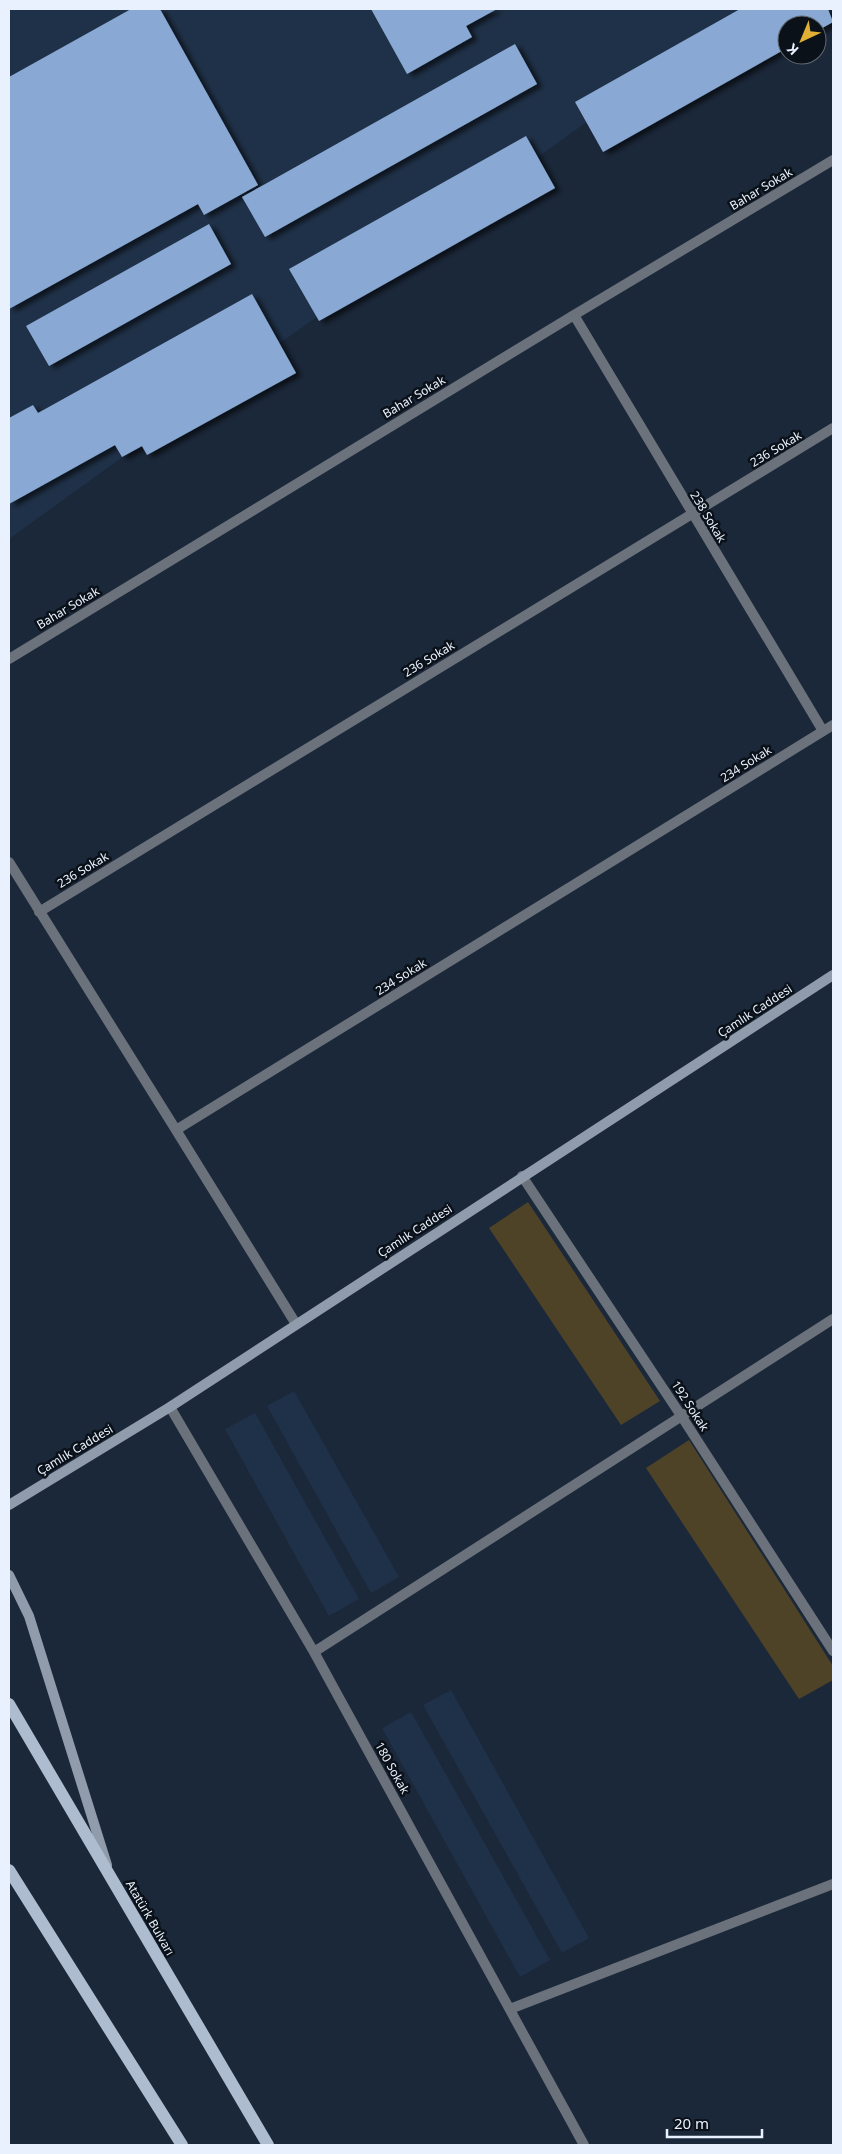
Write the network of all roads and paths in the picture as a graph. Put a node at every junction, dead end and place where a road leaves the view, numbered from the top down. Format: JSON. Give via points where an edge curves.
{"nodes":[{"id":1,"x":833,"y":160,"type":"edge"},
{"id":2,"x":574,"y":315,"type":"junction"},
{"id":3,"x":833,"y":428,"type":"edge"},
{"id":4,"x":692,"y":514,"type":"junction"},
{"id":5,"x":9,"y":659,"type":"edge"},
{"id":6,"x":833,"y":725,"type":"edge"},
{"id":7,"x":823,"y":731,"type":"junction"},
{"id":8,"x":9,"y":862,"type":"edge"},
{"id":9,"x":39,"y":912,"type":"junction"},
{"id":10,"x":833,"y":975,"type":"edge"},
{"id":11,"x":176,"y":1130,"type":"junction"},
{"id":12,"x":522,"y":1176,"type":"junction"},
{"id":13,"x":833,"y":1319,"type":"edge"},
{"id":14,"x":296,"y":1324,"type":"junction"},
{"id":15,"x":170,"y":1407,"type":"junction"},
{"id":16,"x":682,"y":1416,"type":"junction"},
{"id":17,"x":9,"y":1505,"type":"edge"},
{"id":18,"x":9,"y":1575,"type":"edge"},
{"id":19,"x":833,"y":1651,"type":"edge"},
{"id":20,"x":314,"y":1652,"type":"junction"},
{"id":21,"x":9,"y":1704,"type":"edge"},
{"id":22,"x":9,"y":1870,"type":"edge"},
{"id":23,"x":112,"y":1881,"type":"junction"},
{"id":24,"x":833,"y":1884,"type":"edge"},
{"id":25,"x":510,"y":2009,"type":"junction"},
{"id":26,"x":182,"y":2145,"type":"edge"},
{"id":27,"x":268,"y":2145,"type":"edge"},
{"id":28,"x":584,"y":2145,"type":"edge"}],
"edges":[{"from":1,"to":2,"type":"street","name":"Bahar Sokak"},
{"from":2,"to":4,"type":"street","name":"238 Sokak"},
{"from":2,"to":5,"type":"street","name":"Bahar Sokak"},
{"from":3,"to":4,"type":"street","name":"236 Sokak"},
{"from":4,"to":7,"type":"street","name":"238 Sokak"},
{"from":4,"to":9,"type":"street","name":"236 Sokak"},
{"from":6,"to":7,"type":"street","name":"234 Sokak"},
{"from":7,"to":11,"type":"street","name":"234 Sokak"},
{"from":8,"to":9,"type":"street"},
{"from":9,"to":11,"type":"street"},
{"from":10,"to":12,"type":"street","name":"Çamlık Caddesi"},
{"from":11,"to":14,"type":"street"},
{"from":12,"to":14,"type":"street","name":"Çamlık Caddesi"},
{"from":12,"to":16,"type":"street","name":"192 Sokak"},
{"from":13,"to":16,"type":"street"},
{"from":14,"to":15,"type":"street","name":"Çamlık Caddesi"},
{"from":15,"to":17,"type":"street","name":"Çamlık Caddesi"},
{"from":15,"to":20,"type":"street","name":"180 Sokak"},
{"from":16,"to":19,"type":"street","name":"192 Sokak"},
{"from":16,"to":20,"type":"street"},
{"from":18,"to":23,"type":"street","via":[[29,1616]]},
{"from":20,"to":25,"type":"street","name":"180 Sokak"},
{"from":21,"to":23,"type":"main road","name":"Atatürk Bulvarı"},
{"from":22,"to":26,"type":"main road"},
{"from":23,"to":27,"type":"main road","name":"Atatürk Bulvarı"},
{"from":24,"to":25,"type":"street"},
{"from":25,"to":28,"type":"street","name":"180 Sokak"}]}
